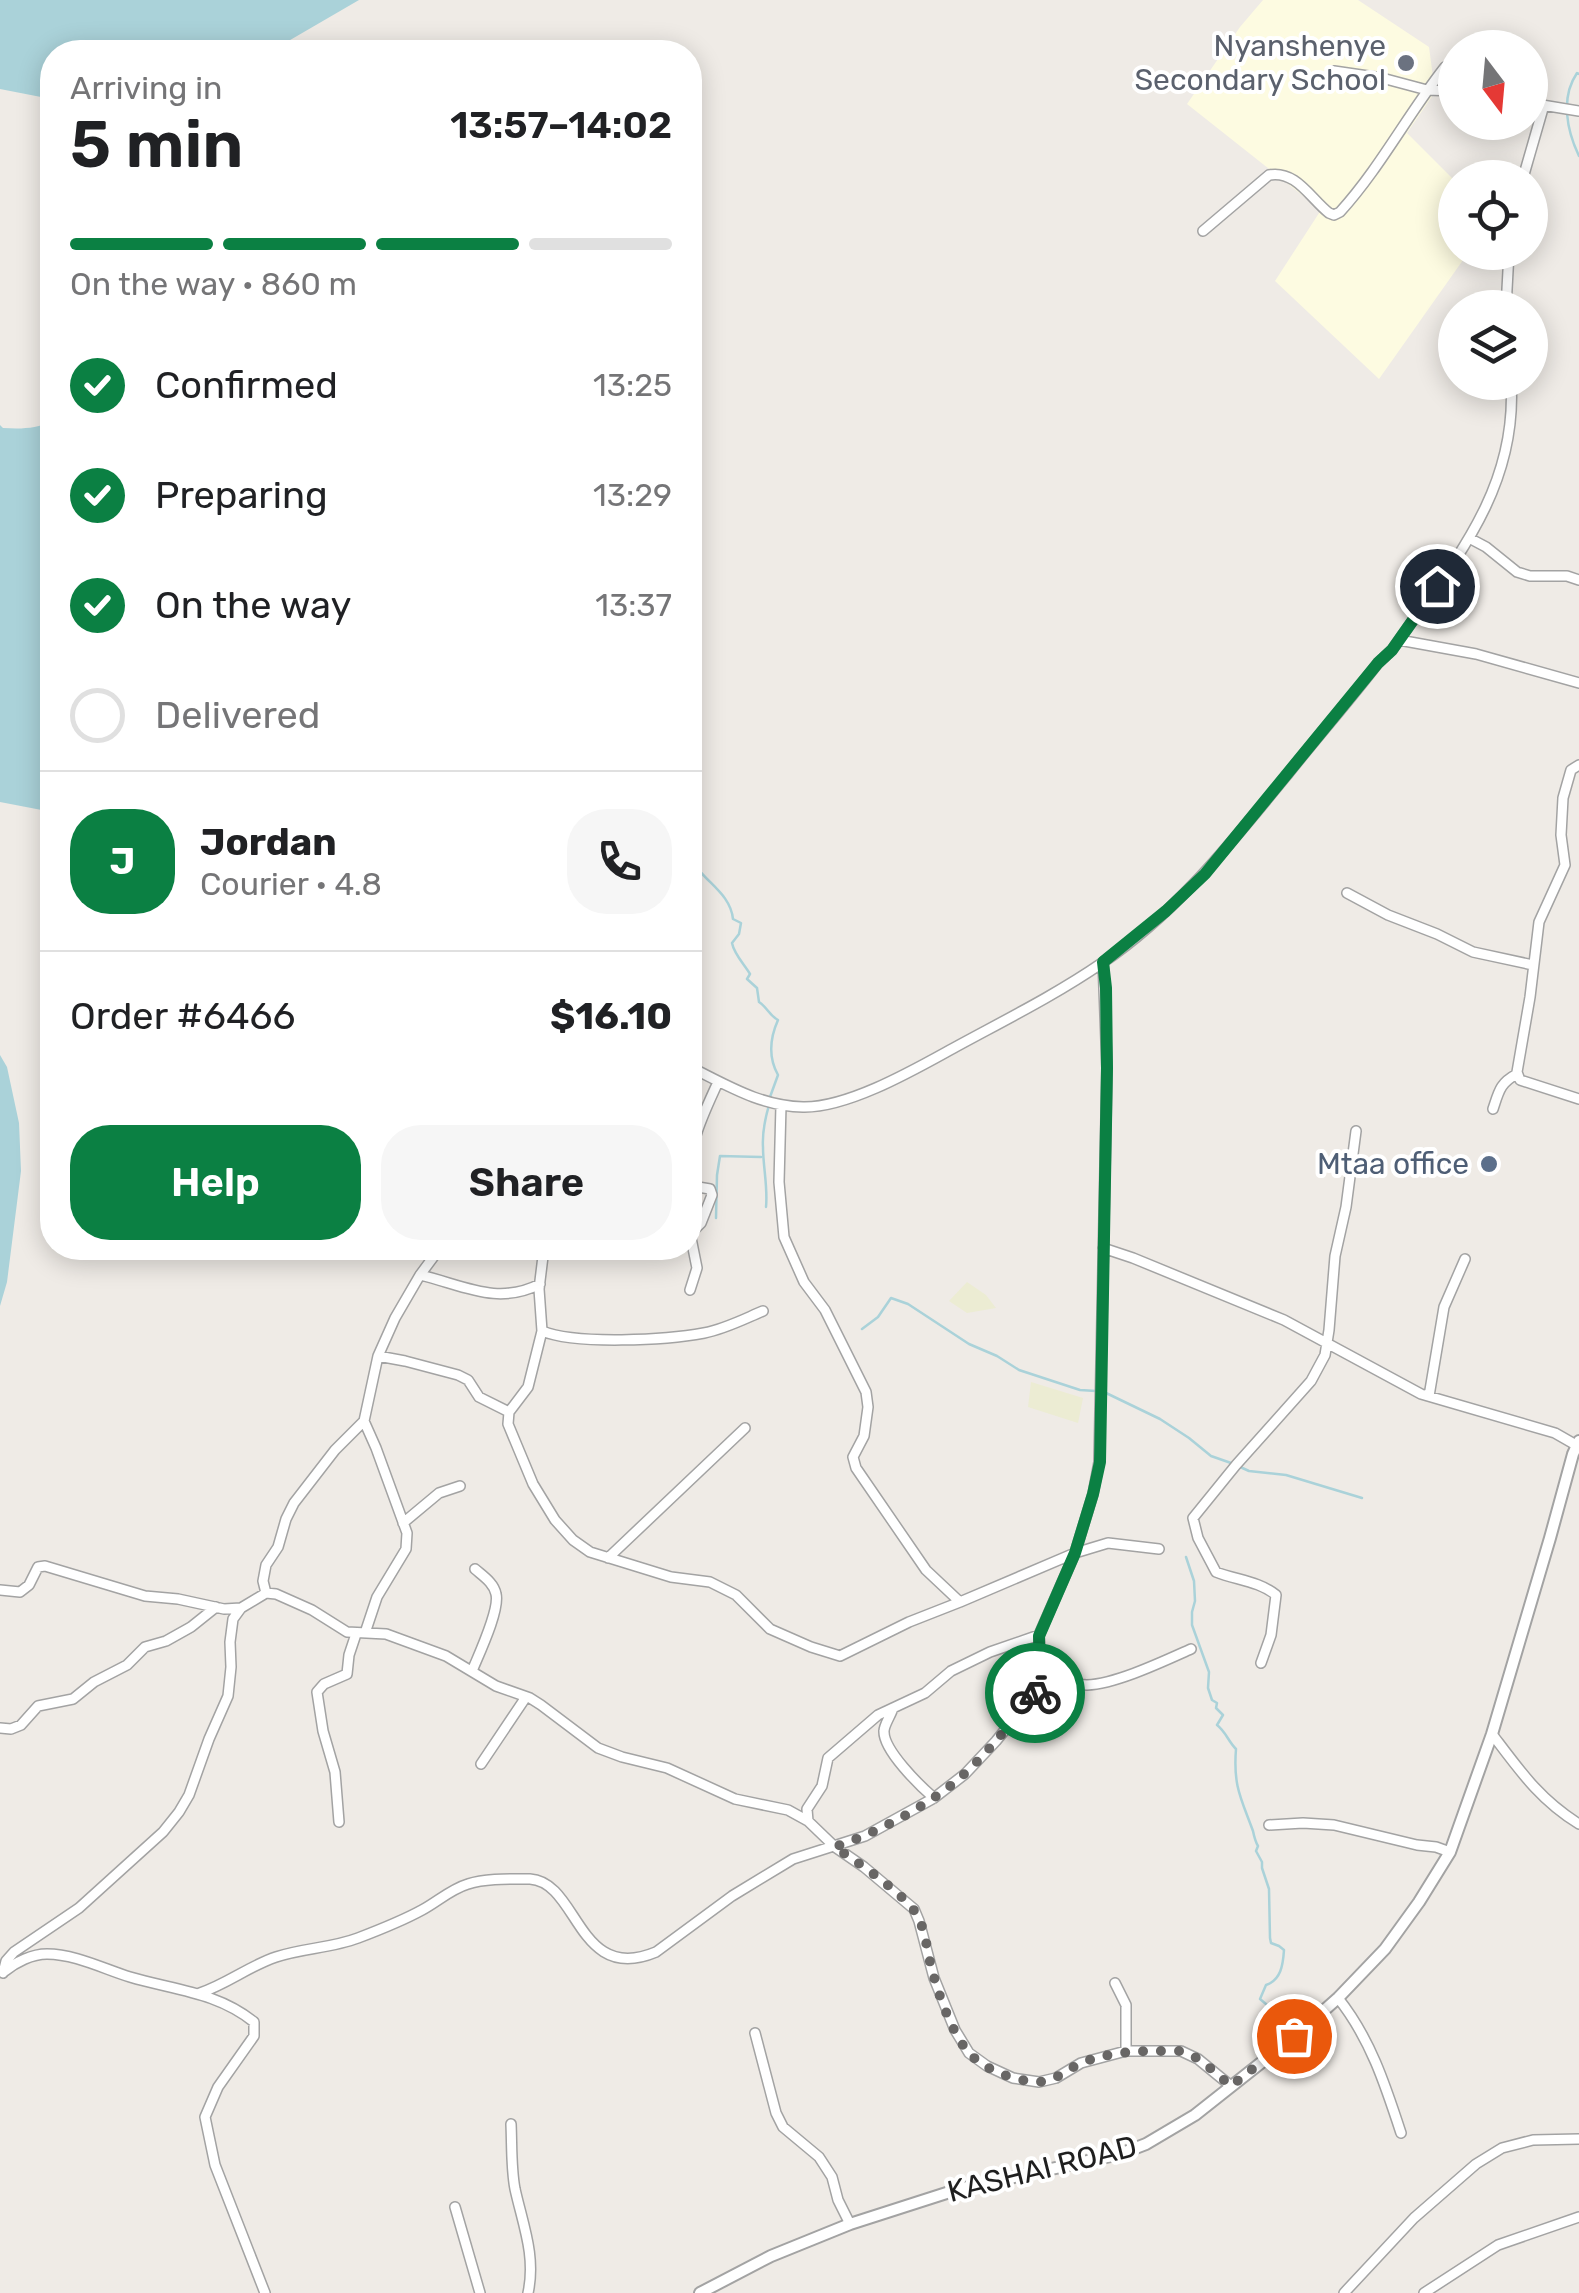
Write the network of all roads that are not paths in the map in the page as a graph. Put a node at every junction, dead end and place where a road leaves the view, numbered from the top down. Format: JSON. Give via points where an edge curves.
{"nodes":[{"id":1,"x":1334,"y":71,"type":"dead end"},
{"id":2,"x":1438,"y":75,"type":"edge"},
{"id":3,"x":1427,"y":90,"type":"junction"},
{"id":4,"x":1438,"y":90,"type":"edge"},
{"id":5,"x":1548,"y":107,"type":"edge"},
{"id":6,"x":1579,"y":111,"type":"edge"},
{"id":7,"x":1204,"y":232,"type":"dead end"},
{"id":8,"x":1512,"y":400,"type":"edge"},
{"id":9,"x":1470,"y":538,"type":"junction"},
{"id":10,"x":1579,"y":580,"type":"edge"},
{"id":11,"x":1399,"y":640,"type":"junction"},
{"id":12,"x":1579,"y":683,"type":"edge"},
{"id":13,"x":1579,"y":764,"type":"edge"},
{"id":14,"x":1348,"y":893,"type":"dead end"},
{"id":15,"x":1103,"y":962,"type":"junction"},
{"id":16,"x":1532,"y":966,"type":"junction"},
{"id":17,"x":702,"y":1073,"type":"edge"},
{"id":18,"x":1517,"y":1074,"type":"junction"},
{"id":19,"x":718,"y":1082,"type":"junction"},
{"id":20,"x":1579,"y":1099,"type":"edge"},
{"id":21,"x":780,"y":1105,"type":"junction"},
{"id":22,"x":1493,"y":1109,"type":"dead end"},
{"id":23,"x":702,"y":1121,"type":"edge"},
{"id":24,"x":1356,"y":1130,"type":"dead end"},
{"id":25,"x":702,"y":1188,"type":"edge"},
{"id":26,"x":702,"y":1221,"type":"edge"},
{"id":27,"x":1103,"y":1248,"type":"junction"},
{"id":28,"x":1465,"y":1259,"type":"dead end"},
{"id":29,"x":431,"y":1260,"type":"edge"},
{"id":30,"x":543,"y":1260,"type":"edge"},
{"id":31,"x":695,"y":1260,"type":"edge"},
{"id":32,"x":420,"y":1275,"type":"junction"},
{"id":33,"x":540,"y":1284,"type":"junction"},
{"id":34,"x":690,"y":1290,"type":"dead end"},
{"id":35,"x":762,"y":1312,"type":"dead end"},
{"id":36,"x":542,"y":1331,"type":"junction"},
{"id":37,"x":1327,"y":1342,"type":"junction"},
{"id":38,"x":378,"y":1356,"type":"junction"},
{"id":39,"x":1429,"y":1396,"type":"junction"},
{"id":40,"x":509,"y":1412,"type":"junction"},
{"id":41,"x":364,"y":1421,"type":"junction"},
{"id":42,"x":745,"y":1428,"type":"dead end"},
{"id":43,"x":1578,"y":1443,"type":"edge"},
{"id":44,"x":460,"y":1486,"type":"dead end"},
{"id":45,"x":403,"y":1523,"type":"junction"},
{"id":46,"x":1159,"y":1549,"type":"dead end"},
{"id":47,"x":1075,"y":1553,"type":"junction"},
{"id":48,"x":608,"y":1558,"type":"junction"},
{"id":49,"x":475,"y":1569,"type":"dead end"},
{"id":50,"x":0,"y":1590,"type":"edge"},
{"id":51,"x":266,"y":1593,"type":"junction"},
{"id":52,"x":960,"y":1602,"type":"junction"},
{"id":53,"x":216,"y":1607,"type":"junction"},
{"id":54,"x":241,"y":1608,"type":"junction"},
{"id":55,"x":360,"y":1633,"type":"junction"},
{"id":56,"x":1039,"y":1636,"type":"junction"},
{"id":57,"x":1191,"y":1649,"type":"dead end"},
{"id":58,"x":1261,"y":1663,"type":"dead end"},
{"id":59,"x":472,"y":1671,"type":"junction"},
{"id":60,"x":1041,"y":1674,"type":"junction"},
{"id":61,"x":526,"y":1697,"type":"junction"},
{"id":62,"x":893,"y":1708,"type":"junction"},
{"id":63,"x":0,"y":1728,"type":"edge"},
{"id":64,"x":1492,"y":1734,"type":"junction"},
{"id":65,"x":481,"y":1764,"type":"dead end"},
{"id":66,"x":934,"y":1798,"type":"junction"},
{"id":67,"x":808,"y":1821,"type":"junction"},
{"id":68,"x":339,"y":1822,"type":"dead end"},
{"id":69,"x":1579,"y":1824,"type":"edge"},
{"id":70,"x":1269,"y":1825,"type":"dead end"},
{"id":71,"x":834,"y":1847,"type":"junction"},
{"id":72,"x":1450,"y":1852,"type":"junction"},
{"id":73,"x":1,"y":1974,"type":"edge"},
{"id":74,"x":1115,"y":1983,"type":"dead end"},
{"id":75,"x":200,"y":1993,"type":"junction"},
{"id":76,"x":1338,"y":1998,"type":"junction"},
{"id":77,"x":755,"y":2033,"type":"dead end"},
{"id":78,"x":1126,"y":2050,"type":"junction"},
{"id":79,"x":1231,"y":2086,"type":"junction"},
{"id":80,"x":511,"y":2124,"type":"dead end"},
{"id":81,"x":1400,"y":2133,"type":"dead end"},
{"id":82,"x":1579,"y":2139,"type":"edge"},
{"id":83,"x":455,"y":2207,"type":"dead end"},
{"id":84,"x":1579,"y":2217,"type":"edge"},
{"id":85,"x":850,"y":2224,"type":"junction"},
{"id":86,"x":266,"y":2293,"type":"edge"},
{"id":87,"x":480,"y":2293,"type":"edge"},
{"id":88,"x":528,"y":2293,"type":"edge"},
{"id":89,"x":700,"y":2293,"type":"edge"},
{"id":90,"x":1344,"y":2293,"type":"edge"},
{"id":91,"x":1424,"y":2293,"type":"edge"}],
"edges":[{"from":1,"to":3,"type":"street"},
{"from":2,"to":3,"type":"street"},
{"from":3,"to":4,"type":"street"},
{"from":3,"to":7,"type":"street","via":[[1340,212],[1330,213],[1282,173]]},
{"from":5,"to":6,"type":"street"},
{"from":8,"to":9,"type":"street","via":[[1504,464]]},
{"from":9,"to":10,"type":"street","via":[[1517,572]]},
{"from":9,"to":11,"type":"street"},
{"from":11,"to":12,"type":"street"},
{"from":11,"to":15,"type":"street","via":[[1205,874]]},
{"from":13,"to":16,"type":"street","via":[[1563,798],[1564,866],[1539,922]]},
{"from":14,"to":16,"type":"street","via":[[1473,952]]},
{"from":15,"to":21,"type":"street","via":[[870,1090],[826,1105]]},
{"from":15,"to":27,"type":"street"},
{"from":16,"to":18,"type":"street"},
{"from":17,"to":19,"type":"street"},
{"from":18,"to":20,"type":"street"},
{"from":18,"to":22,"type":"street","via":[[1501,1086]]},
{"from":19,"to":21,"type":"street"},
{"from":19,"to":23,"type":"street"},
{"from":21,"to":52,"type":"street","via":[[784,1237],[866,1392],[856,1468],[926,1570]]},
{"from":24,"to":37,"type":"street"},
{"from":25,"to":26,"type":"street","via":[[712,1195]]},
{"from":27,"to":37,"type":"street"},
{"from":27,"to":47,"type":"street","via":[[1100,1462]]},
{"from":28,"to":39,"type":"street","via":[[1444,1307]]},
{"from":29,"to":32,"type":"street"},
{"from":30,"to":33,"type":"street"},
{"from":31,"to":34,"type":"street"},
{"from":32,"to":33,"type":"street","via":[[496,1295]]},
{"from":32,"to":38,"type":"street"},
{"from":33,"to":36,"type":"street"},
{"from":35,"to":36,"type":"street","via":[[686,1335],[578,1338]]},
{"from":36,"to":40,"type":"street","via":[[528,1386]]},
{"from":37,"to":39,"type":"street"},
{"from":37,"to":58,"type":"street","via":[[1311,1381],[1193,1518],[1216,1572],[1276,1595]]},
{"from":38,"to":40,"type":"street","via":[[458,1375]]},
{"from":38,"to":41,"type":"street"},
{"from":39,"to":43,"type":"street"},
{"from":40,"to":48,"type":"street","via":[[511,1436],[546,1508],[580,1545]]},
{"from":41,"to":45,"type":"street"},
{"from":41,"to":51,"type":"street","via":[[294,1502],[266,1565]]},
{"from":42,"to":48,"type":"street"},
{"from":43,"to":64,"type":"street","name":"KASHAI ROAD"},
{"from":44,"to":45,"type":"street","via":[[439,1492]]},
{"from":45,"to":55,"type":"street","via":[[406,1549]]},
{"from":46,"to":47,"type":"street","via":[[1108,1543]]},
{"from":47,"to":52,"type":"street"},
{"from":47,"to":56,"type":"street"},
{"from":48,"to":52,"type":"street","via":[[710,1582],[736,1595],[770,1628],[840,1656]]},
{"from":49,"to":59,"type":"street","via":[[494,1587],[496,1602]]},
{"from":50,"to":53,"type":"street","via":[[20,1592],[45,1566],[145,1596]]},
{"from":51,"to":54,"type":"street"},
{"from":51,"to":55,"type":"street","via":[[312,1610],[340,1630]]},
{"from":53,"to":54,"type":"street"},
{"from":53,"to":63,"type":"street","via":[[73,1698],[38,1706],[21,1725]]},
{"from":54,"to":73,"type":"street","via":[[230,1630],[228,1696],[179,1812],[79,1908],[14,1952]]},
{"from":55,"to":59,"type":"street","via":[[408,1641]]},
{"from":55,"to":68,"type":"street","via":[[347,1674],[317,1692]]},
{"from":56,"to":60,"type":"street"},
{"from":56,"to":62,"type":"street","via":[[990,1652]]},
{"from":57,"to":60,"type":"street","via":[[1094,1684]]},
{"from":59,"to":61,"type":"street"},
{"from":60,"to":66,"type":"street","via":[[1039,1688],[996,1741]]},
{"from":61,"to":65,"type":"street"},
{"from":61,"to":67,"type":"street","via":[[598,1748]]},
{"from":62,"to":66,"type":"street","via":[[886,1740]]},
{"from":62,"to":67,"type":"street","via":[[831,1753]]},
{"from":64,"to":69,"type":"street","via":[[1546,1801]]},
{"from":64,"to":72,"type":"street","name":"KASHAI ROAD"},
{"from":66,"to":71,"type":"street"},
{"from":67,"to":71,"type":"street"},
{"from":70,"to":72,"type":"street","via":[[1334,1825]]},
{"from":71,"to":75,"type":"street","via":[[793,1859],[644,1957],[605,1953],[544,1884],[488,1881],[470,1883],[356,1939],[273,1958]]},
{"from":71,"to":78,"type":"street","via":[[916,1914],[944,2005],[976,2059],[1038,2082]]},
{"from":72,"to":76,"type":"street","name":"KASHAI ROAD","via":[[1385,1949]]},
{"from":73,"to":75,"type":"street","via":[[44,1954]]},
{"from":74,"to":78,"type":"street","via":[[1126,2006]]},
{"from":75,"to":86,"type":"street","via":[[254,2022],[254,2036],[205,2117],[214,2164]]},
{"from":76,"to":79,"type":"street","name":"KASHAI ROAD"},
{"from":76,"to":81,"type":"street","via":[[1380,2070]]},
{"from":77,"to":85,"type":"street","via":[[776,2114],[832,2176]]},
{"from":78,"to":79,"type":"street","via":[[1189,2053]]},
{"from":79,"to":85,"type":"street","name":"KASHAI ROAD","via":[[1134,2149],[960,2189]]},
{"from":80,"to":88,"type":"street","via":[[513,2174],[532,2262]]},
{"from":82,"to":90,"type":"street","via":[[1533,2140],[1476,2164]]},
{"from":83,"to":87,"type":"street"},
{"from":84,"to":91,"type":"street","via":[[1498,2245]]},
{"from":85,"to":89,"type":"street","name":"KASHAI ROAD"}]}
